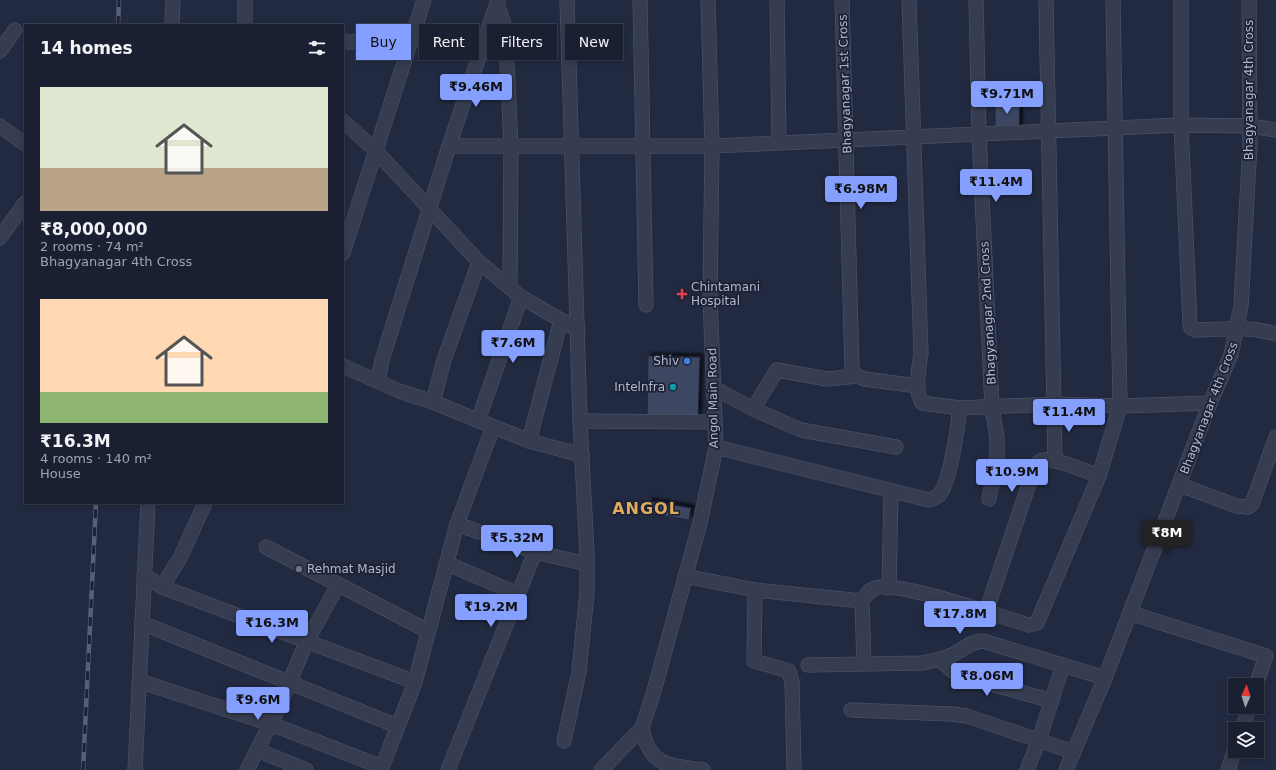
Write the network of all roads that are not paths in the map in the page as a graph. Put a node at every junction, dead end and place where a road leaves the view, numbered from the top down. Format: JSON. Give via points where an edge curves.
{"nodes":[{"id":1,"x":173,"y":0,"type":"edge"},
{"id":2,"x":245,"y":0,"type":"edge"},
{"id":3,"x":424,"y":0,"type":"edge"},
{"id":4,"x":567,"y":0,"type":"edge"},
{"id":5,"x":640,"y":0,"type":"edge"},
{"id":6,"x":708,"y":0,"type":"edge"},
{"id":7,"x":777,"y":0,"type":"edge"},
{"id":8,"x":842,"y":0,"type":"edge"},
{"id":9,"x":909,"y":0,"type":"edge"},
{"id":10,"x":976,"y":0,"type":"edge"},
{"id":11,"x":1046,"y":0,"type":"edge"},
{"id":12,"x":1113,"y":0,"type":"edge"},
{"id":13,"x":1181,"y":0,"type":"edge"},
{"id":14,"x":1249,"y":0,"type":"edge"},
{"id":15,"x":498,"y":2,"type":"edge"},
{"id":16,"x":172,"y":24,"type":"edge"},
{"id":17,"x":245,"y":24,"type":"edge"},
{"id":18,"x":15,"y":30,"type":"dead end"},
{"id":19,"x":411,"y":38,"type":"edge"},
{"id":20,"x":344,"y":42,"type":"edge"},
{"id":21,"x":356,"y":42,"type":"edge"},
{"id":22,"x":0,"y":51,"type":"edge"},
{"id":23,"x":404,"y":60,"type":"edge"},
{"id":24,"x":344,"y":122,"type":"edge"},
{"id":25,"x":1181,"y":125,"type":"junction"},
{"id":26,"x":0,"y":126,"type":"edge"},
{"id":27,"x":1250,"y":126,"type":"junction"},
{"id":28,"x":1115,"y":128,"type":"junction"},
{"id":29,"x":1276,"y":130,"type":"edge"},
{"id":30,"x":1048,"y":131,"type":"junction"},
{"id":31,"x":979,"y":134,"type":"junction"},
{"id":32,"x":914,"y":137,"type":"junction"},
{"id":33,"x":846,"y":140,"type":"junction"},
{"id":34,"x":24,"y":143,"type":"edge"},
{"id":35,"x":779,"y":143,"type":"junction"},
{"id":36,"x":449,"y":146,"type":"junction"},
{"id":37,"x":511,"y":146,"type":"junction"},
{"id":38,"x":644,"y":146,"type":"junction"},
{"id":39,"x":712,"y":146,"type":"junction"},
{"id":40,"x":571,"y":147,"type":"junction"},
{"id":41,"x":375,"y":150,"type":"junction"},
{"id":42,"x":24,"y":205,"type":"edge"},
{"id":43,"x":430,"y":209,"type":"junction"},
{"id":44,"x":0,"y":238,"type":"edge"},
{"id":45,"x":344,"y":249,"type":"edge"},
{"id":46,"x":479,"y":262,"type":"junction"},
{"id":47,"x":510,"y":288,"type":"junction"},
{"id":48,"x":521,"y":297,"type":"junction"},
{"id":49,"x":646,"y":305,"type":"dead end"},
{"id":50,"x":561,"y":320,"type":"junction"},
{"id":51,"x":1238,"y":328,"type":"junction"},
{"id":52,"x":578,"y":330,"type":"junction"},
{"id":53,"x":1276,"y":334,"type":"edge"},
{"id":54,"x":344,"y":366,"type":"edge"},
{"id":55,"x":858,"y":376,"type":"junction"},
{"id":56,"x":378,"y":381,"type":"junction"},
{"id":57,"x":918,"y":386,"type":"junction"},
{"id":58,"x":714,"y":388,"type":"junction"},
{"id":59,"x":433,"y":402,"type":"junction"},
{"id":60,"x":1210,"y":403,"type":"junction"},
{"id":61,"x":1055,"y":404,"type":"junction"},
{"id":62,"x":1120,"y":406,"type":"junction"},
{"id":63,"x":992,"y":407,"type":"junction"},
{"id":64,"x":960,"y":408,"type":"junction"},
{"id":65,"x":753,"y":409,"type":"junction"},
{"id":66,"x":478,"y":421,"type":"junction"},
{"id":67,"x":580,"y":421,"type":"junction"},
{"id":68,"x":715,"y":422,"type":"junction"},
{"id":69,"x":493,"y":427,"type":"junction"},
{"id":70,"x":1276,"y":437,"type":"edge"},
{"id":71,"x":530,"y":441,"type":"junction"},
{"id":72,"x":716,"y":447,"type":"junction"},
{"id":73,"x":896,"y":447,"type":"dead end"},
{"id":74,"x":582,"y":455,"type":"junction"},
{"id":75,"x":1055,"y":461,"type":"junction"},
{"id":76,"x":1099,"y":476,"type":"junction"},
{"id":77,"x":1180,"y":485,"type":"junction"},
{"id":78,"x":891,"y":492,"type":"junction"},
{"id":79,"x":989,"y":499,"type":"dead end"},
{"id":80,"x":148,"y":504,"type":"edge"},
{"id":81,"x":205,"y":504,"type":"edge"},
{"id":82,"x":457,"y":524,"type":"junction"},
{"id":83,"x":266,"y":547,"type":"dead end"},
{"id":84,"x":535,"y":552,"type":"junction"},
{"id":85,"x":446,"y":563,"type":"junction"},
{"id":86,"x":587,"y":564,"type":"junction"},
{"id":87,"x":144,"y":575,"type":"junction"},
{"id":88,"x":685,"y":576,"type":"junction"},
{"id":89,"x":338,"y":585,"type":"junction"},
{"id":90,"x":162,"y":587,"type":"junction"},
{"id":91,"x":889,"y":588,"type":"junction"},
{"id":92,"x":755,"y":590,"type":"junction"},
{"id":93,"x":518,"y":594,"type":"junction"},
{"id":94,"x":862,"y":601,"type":"junction"},
{"id":95,"x":986,"y":612,"type":"junction"},
{"id":96,"x":1130,"y":612,"type":"junction"},
{"id":97,"x":142,"y":624,"type":"junction"},
{"id":98,"x":428,"y":631,"type":"junction"},
{"id":99,"x":306,"y":643,"type":"junction"},
{"id":100,"x":940,"y":660,"type":"junction"},
{"id":101,"x":864,"y":663,"type":"junction"},
{"id":102,"x":808,"y":665,"type":"dead end"},
{"id":103,"x":1063,"y":665,"type":"junction"},
{"id":104,"x":1105,"y":678,"type":"junction"},
{"id":105,"x":1258,"y":678,"type":"edge"},
{"id":106,"x":139,"y":681,"type":"junction"},
{"id":107,"x":289,"y":682,"type":"junction"},
{"id":108,"x":415,"y":682,"type":"junction"},
{"id":109,"x":1052,"y":701,"type":"junction"},
{"id":110,"x":851,"y":710,"type":"dead end"},
{"id":111,"x":271,"y":724,"type":"junction"},
{"id":112,"x":397,"y":726,"type":"junction"},
{"id":113,"x":642,"y":728,"type":"junction"},
{"id":114,"x":1040,"y":740,"type":"junction"},
{"id":115,"x":564,"y":741,"type":"dead end"},
{"id":116,"x":257,"y":750,"type":"junction"},
{"id":117,"x":1074,"y":752,"type":"junction"},
{"id":118,"x":1232,"y":758,"type":"edge"},
{"id":119,"x":652,"y":763,"type":"edge"},
{"id":120,"x":381,"y":768,"type":"edge"},
{"id":121,"x":134,"y":770,"type":"edge"},
{"id":122,"x":247,"y":770,"type":"edge"},
{"id":123,"x":306,"y":770,"type":"edge"},
{"id":124,"x":448,"y":770,"type":"edge"},
{"id":125,"x":601,"y":770,"type":"edge"},
{"id":126,"x":703,"y":770,"type":"edge"},
{"id":127,"x":794,"y":770,"type":"edge"},
{"id":128,"x":1027,"y":770,"type":"edge"},
{"id":129,"x":1066,"y":770,"type":"edge"},
{"id":130,"x":1228,"y":770,"type":"edge"}],
"edges":[{"from":1,"to":16,"type":"street"},
{"from":2,"to":17,"type":"street"},
{"from":3,"to":19,"type":"street"},
{"from":4,"to":40,"type":"street"},
{"from":5,"to":38,"type":"street"},
{"from":6,"to":39,"type":"street","name":"Angol Main Road"},
{"from":7,"to":35,"type":"street"},
{"from":8,"to":33,"type":"street","name":"Bhagyanagar 1st Cross"},
{"from":9,"to":32,"type":"street"},
{"from":10,"to":31,"type":"street","name":"Bhagyanagar 2nd Cross"},
{"from":11,"to":30,"type":"street"},
{"from":12,"to":28,"type":"street"},
{"from":13,"to":25,"type":"street"},
{"from":14,"to":27,"type":"street","name":"Bhagyanagar 4th Cross"},
{"from":15,"to":36,"type":"street"},
{"from":15,"to":37,"type":"street","via":[[506,41]]},
{"from":18,"to":22,"type":"street"},
{"from":20,"to":21,"type":"street"},
{"from":23,"to":41,"type":"street"},
{"from":24,"to":41,"type":"street"},
{"from":25,"to":27,"type":"street"},
{"from":25,"to":28,"type":"street"},
{"from":25,"to":51,"type":"street","via":[[1191,328]]},
{"from":26,"to":34,"type":"street"},
{"from":27,"to":29,"type":"street"},
{"from":27,"to":51,"type":"street","name":"Bhagyanagar 4th Cross","via":[[1242,298]]},
{"from":28,"to":30,"type":"street"},
{"from":28,"to":62,"type":"street"},
{"from":30,"to":31,"type":"street"},
{"from":30,"to":61,"type":"street"},
{"from":31,"to":32,"type":"street"},
{"from":31,"to":63,"type":"street","name":"Bhagyanagar 2nd Cross"},
{"from":32,"to":33,"type":"street"},
{"from":32,"to":57,"type":"street","via":[[921,352]]},
{"from":33,"to":35,"type":"street"},
{"from":33,"to":55,"type":"street","name":"Bhagyanagar 1st Cross","via":[[851,362],[852,370]]},
{"from":35,"to":39,"type":"street"},
{"from":36,"to":37,"type":"street"},
{"from":36,"to":43,"type":"street"},
{"from":37,"to":40,"type":"street"},
{"from":37,"to":47,"type":"street"},
{"from":38,"to":39,"type":"street"},
{"from":38,"to":40,"type":"street"},
{"from":38,"to":49,"type":"street"},
{"from":39,"to":58,"type":"street","name":"Angol Main Road","via":[[710,297]]},
{"from":40,"to":52,"type":"street"},
{"from":41,"to":43,"type":"street"},
{"from":41,"to":45,"type":"street"},
{"from":42,"to":44,"type":"street"},
{"from":43,"to":46,"type":"street"},
{"from":43,"to":56,"type":"street","via":[[382,360]]},
{"from":46,"to":47,"type":"street"},
{"from":46,"to":59,"type":"street","via":[[444,360]]},
{"from":47,"to":48,"type":"street"},
{"from":48,"to":50,"type":"street"},
{"from":48,"to":66,"type":"street"},
{"from":50,"to":52,"type":"street"},
{"from":50,"to":71,"type":"street"},
{"from":51,"to":53,"type":"street","via":[[1264,330]]},
{"from":51,"to":60,"type":"street","name":"Bhagyanagar 4th Cross","via":[[1231,355]]},
{"from":52,"to":67,"type":"street"},
{"from":54,"to":56,"type":"street"},
{"from":55,"to":57,"type":"street"},
{"from":55,"to":65,"type":"street","via":[[827,380],[777,370]]},
{"from":56,"to":59,"type":"street"},
{"from":57,"to":64,"type":"street","via":[[922,403]]},
{"from":58,"to":65,"type":"street"},
{"from":58,"to":68,"type":"street","name":"Angol Main Road"},
{"from":59,"to":66,"type":"street"},
{"from":60,"to":62,"type":"street"},
{"from":60,"to":77,"type":"street","name":"Bhagyanagar 4th Cross"},
{"from":61,"to":62,"type":"street"},
{"from":61,"to":63,"type":"street"},
{"from":61,"to":75,"type":"street"},
{"from":62,"to":76,"type":"street"},
{"from":63,"to":64,"type":"street"},
{"from":63,"to":79,"type":"street","name":"Bhagyanagar 2nd Cross","via":[[997,450]]},
{"from":64,"to":78,"type":"street","via":[[956,436],[940,494],[929,500]]},
{"from":65,"to":73,"type":"street","via":[[801,430]]},
{"from":66,"to":69,"type":"street"},
{"from":67,"to":68,"type":"street"},
{"from":67,"to":74,"type":"street"},
{"from":68,"to":72,"type":"street","name":"Angol Main Road"},
{"from":69,"to":71,"type":"street"},
{"from":69,"to":82,"type":"street"},
{"from":70,"to":77,"type":"street","via":[[1252,504],[1248,507],[1237,506]]},
{"from":71,"to":74,"type":"street"},
{"from":72,"to":78,"type":"street"},
{"from":72,"to":88,"type":"street","name":"Angol Main Road","via":[[709,488]]},
{"from":74,"to":86,"type":"street"},
{"from":75,"to":76,"type":"street"},
{"from":75,"to":95,"type":"street","via":[[1044,460],[1034,469]]},
{"from":76,"to":95,"type":"street","via":[[1039,621],[1029,625]]},
{"from":77,"to":96,"type":"street","name":"Bhagyanagar 4th Cross"},
{"from":78,"to":91,"type":"street"},
{"from":80,"to":87,"type":"street"},
{"from":81,"to":90,"type":"street","via":[[180,558]]},
{"from":82,"to":84,"type":"street"},
{"from":82,"to":85,"type":"street"},
{"from":83,"to":89,"type":"street"},
{"from":84,"to":86,"type":"street"},
{"from":84,"to":93,"type":"street"},
{"from":85,"to":93,"type":"street"},
{"from":85,"to":98,"type":"street"},
{"from":86,"to":115,"type":"street","via":[[587,592],[579,672]]},
{"from":87,"to":90,"type":"street"},
{"from":87,"to":97,"type":"street"},
{"from":88,"to":92,"type":"street"},
{"from":88,"to":113,"type":"street","name":"Angol Main Road"},
{"from":89,"to":98,"type":"street"},
{"from":89,"to":99,"type":"street"},
{"from":90,"to":99,"type":"street"},
{"from":91,"to":94,"type":"street","via":[[876,588],[867,593]]},
{"from":91,"to":95,"type":"street","via":[[941,598]]},
{"from":92,"to":94,"type":"street"},
{"from":92,"to":127,"type":"street","via":[[754,661],[789,670],[792,682]]},
{"from":93,"to":124,"type":"street"},
{"from":94,"to":101,"type":"street"},
{"from":96,"to":104,"type":"street","name":"Bhagyanagar 4th Cross"},
{"from":96,"to":105,"type":"street","via":[[1266,656]]},
{"from":97,"to":106,"type":"street"},
{"from":97,"to":107,"type":"street"},
{"from":98,"to":108,"type":"street"},
{"from":99,"to":107,"type":"street"},
{"from":99,"to":108,"type":"street"},
{"from":100,"to":101,"type":"street","via":[[922,663]]},
{"from":100,"to":103,"type":"street","via":[[974,642],[983,641]]},
{"from":100,"to":109,"type":"street","via":[[953,671],[969,678]]},
{"from":101,"to":102,"type":"street"},
{"from":103,"to":104,"type":"street"},
{"from":103,"to":109,"type":"street"},
{"from":104,"to":117,"type":"street","name":"Bhagyanagar 4th Cross"},
{"from":106,"to":111,"type":"street"},
{"from":106,"to":121,"type":"street"},
{"from":107,"to":111,"type":"street"},
{"from":107,"to":112,"type":"street"},
{"from":108,"to":112,"type":"street"},
{"from":109,"to":114,"type":"street"},
{"from":110,"to":114,"type":"street","via":[[967,716]]},
{"from":111,"to":116,"type":"street"},
{"from":111,"to":120,"type":"street"},
{"from":112,"to":120,"type":"street"},
{"from":113,"to":119,"type":"street"},
{"from":113,"to":125,"type":"street","name":"Angol Main Road"},
{"from":114,"to":117,"type":"street"},
{"from":114,"to":128,"type":"street"},
{"from":116,"to":122,"type":"street"},
{"from":116,"to":123,"type":"street"},
{"from":117,"to":129,"type":"street","name":"Bhagyanagar 4th Cross"},
{"from":118,"to":130,"type":"street"},
{"from":119,"to":126,"type":"street"}]}
